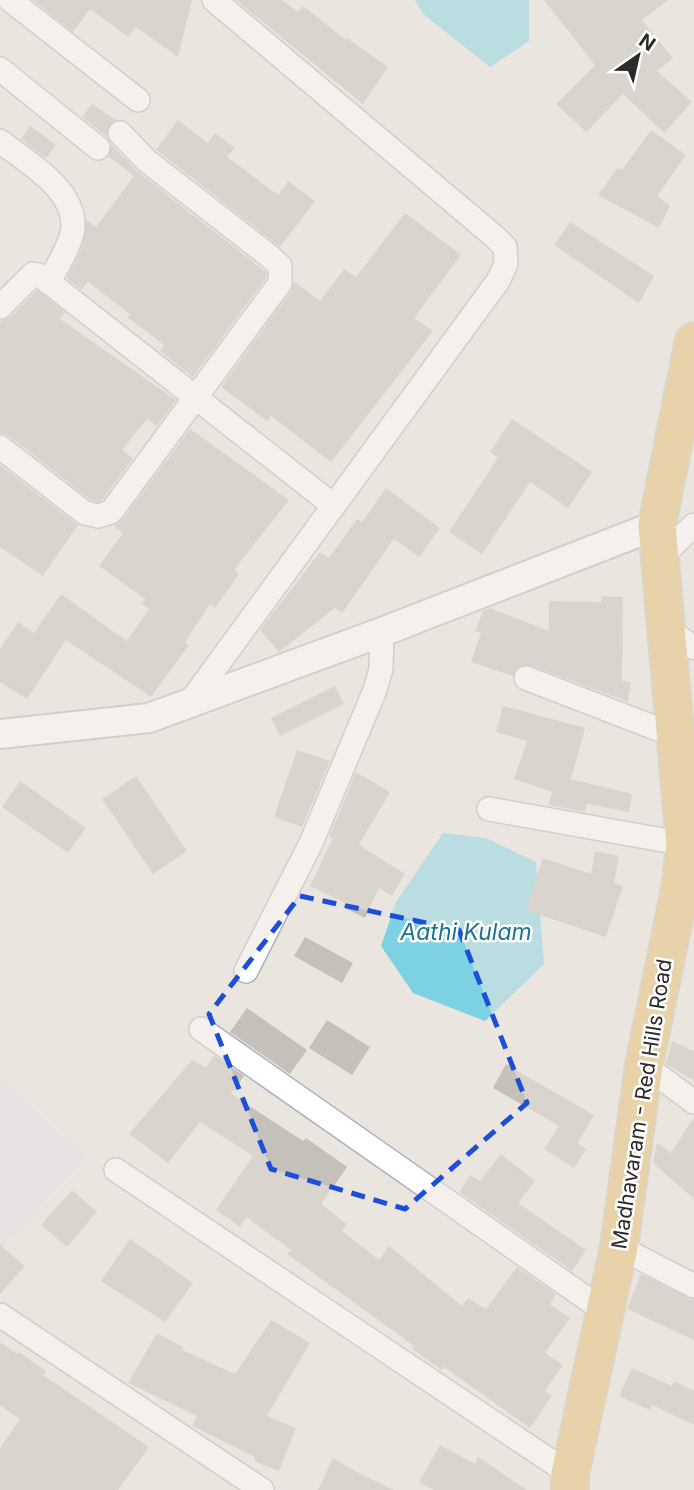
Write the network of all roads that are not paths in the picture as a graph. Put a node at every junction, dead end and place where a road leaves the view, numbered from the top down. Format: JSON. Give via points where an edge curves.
{"nodes":[{"id":1,"x":10,"y":0,"type":"edge"},
{"id":2,"x":214,"y":0,"type":"edge"},
{"id":3,"x":0,"y":69,"type":"edge"},
{"id":4,"x":138,"y":100,"type":"dead end"},
{"id":5,"x":120,"y":133,"type":"dead end"},
{"id":6,"x":0,"y":141,"type":"edge"},
{"id":7,"x":98,"y":148,"type":"dead end"},
{"id":8,"x":49,"y":283,"type":"junction"},
{"id":9,"x":0,"y":307,"type":"edge"},
{"id":10,"x":694,"y":341,"type":"edge"},
{"id":11,"x":196,"y":398,"type":"junction"},
{"id":12,"x":0,"y":447,"type":"edge"},
{"id":13,"x":334,"y":506,"type":"junction"},
{"id":14,"x":694,"y":525,"type":"edge"},
{"id":15,"x":658,"y":542,"type":"junction"},
{"id":16,"x":382,"y":632,"type":"junction"},
{"id":17,"x":680,"y":638,"type":"edge"},
{"id":18,"x":526,"y":678,"type":"dead end"},
{"id":19,"x":188,"y":705,"type":"junction"},
{"id":20,"x":0,"y":734,"type":"edge"},
{"id":21,"x":676,"y":736,"type":"junction"},
{"id":22,"x":489,"y":809,"type":"dead end"},
{"id":23,"x":687,"y":820,"type":"edge"},
{"id":24,"x":687,"y":887,"type":"edge"},
{"id":25,"x":246,"y":971,"type":"dead end"},
{"id":26,"x":201,"y":1028,"type":"dead end"},
{"id":27,"x":644,"y":1065,"type":"junction"},
{"id":28,"x":694,"y":1102,"type":"edge"},
{"id":29,"x":116,"y":1170,"type":"dead end"},
{"id":30,"x":619,"y":1247,"type":"junction"},
{"id":31,"x":694,"y":1286,"type":"edge"},
{"id":32,"x":604,"y":1310,"type":"junction"},
{"id":33,"x":0,"y":1314,"type":"edge"},
{"id":34,"x":570,"y":1482,"type":"edge"},
{"id":35,"x":262,"y":1490,"type":"edge"}],
"edges":[{"from":1,"to":4,"type":"street"},
{"from":2,"to":13,"type":"street","via":[[505,247],[506,264],[498,281]]},
{"from":3,"to":7,"type":"street"},
{"from":5,"to":11,"type":"street","via":[[146,161],[280,266],[280,283]]},
{"from":6,"to":8,"type":"street","via":[[52,183],[71,211],[73,229]]},
{"from":8,"to":9,"type":"street","via":[[33,274]]},
{"from":8,"to":11,"type":"street"},
{"from":10,"to":15,"type":"main road","name":"Madhavaram - Red Hills Road"},
{"from":11,"to":12,"type":"street","via":[[111,512],[98,516],[85,513]]},
{"from":11,"to":13,"type":"street"},
{"from":13,"to":19,"type":"street"},
{"from":14,"to":15,"type":"street"},
{"from":15,"to":16,"type":"street"},
{"from":15,"to":17,"type":"main road","name":"Madhavaram - Red Hills Road"},
{"from":16,"to":19,"type":"street"},
{"from":16,"to":25,"type":"street","via":[[381,668],[374,690],[311,843]]},
{"from":17,"to":21,"type":"main road","name":"Madhavaram - Red Hills Road"},
{"from":18,"to":21,"type":"street"},
{"from":19,"to":20,"type":"street","via":[[149,718]]},
{"from":21,"to":23,"type":"main road","name":"Madhavaram - Red Hills Road"},
{"from":22,"to":23,"type":"street"},
{"from":23,"to":24,"type":"main road","name":"Madhavaram - Red Hills Road"},
{"from":24,"to":27,"type":"main road","name":"Madhavaram - Red Hills Road"},
{"from":26,"to":32,"type":"street"},
{"from":27,"to":28,"type":"street"},
{"from":27,"to":30,"type":"main road","name":"Madhavaram - Red Hills Road"},
{"from":29,"to":34,"type":"street"},
{"from":30,"to":31,"type":"street"},
{"from":30,"to":32,"type":"main road","name":"Madhavaram - Red Hills Road"},
{"from":32,"to":34,"type":"main road","name":"Madhavaram - Red Hills Road"},
{"from":33,"to":35,"type":"street"}]}
